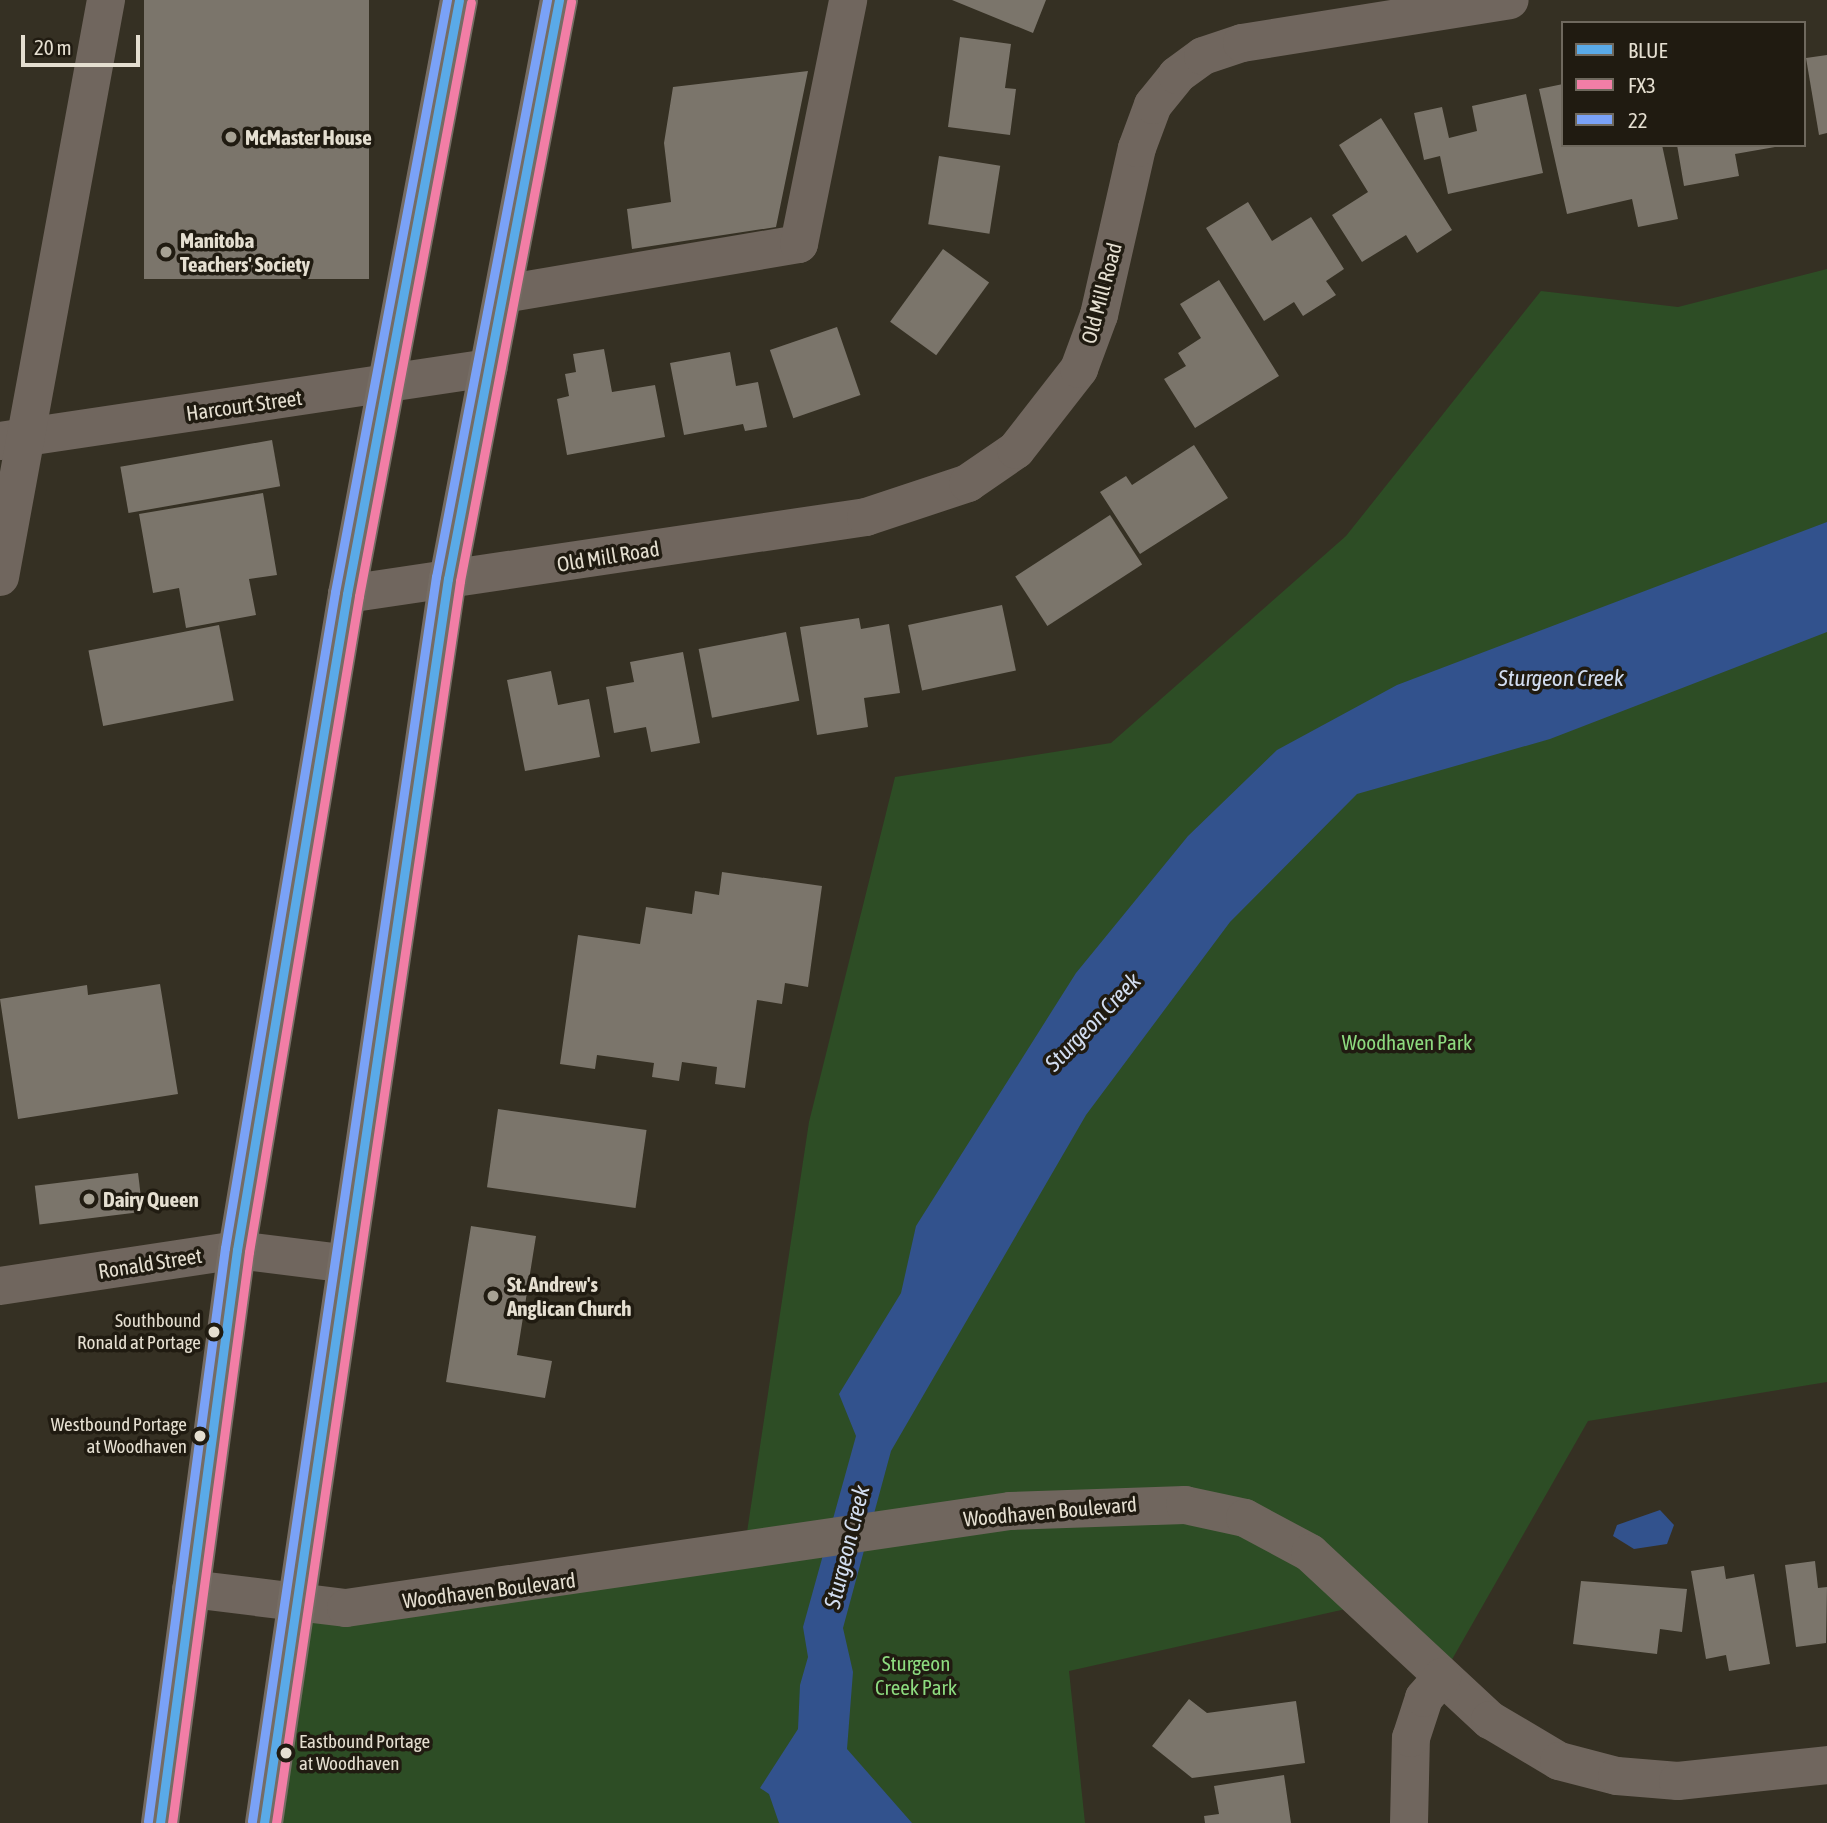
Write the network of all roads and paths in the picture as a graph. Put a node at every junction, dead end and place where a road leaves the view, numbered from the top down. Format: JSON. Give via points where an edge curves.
{"nodes":[{"id":1,"x":106,"y":0,"type":"edge"},
{"id":2,"x":459,"y":0,"type":"edge"},
{"id":3,"x":559,"y":0,"type":"edge"},
{"id":4,"x":849,"y":0,"type":"edge"},
{"id":5,"x":1510,"y":0,"type":"edge"},
{"id":6,"x":503,"y":295,"type":"junction"},
{"id":7,"x":489,"y":368,"type":"junction"},
{"id":8,"x":387,"y":383,"type":"junction"},
{"id":9,"x":12,"y":439,"type":"edge"},
{"id":10,"x":0,"y":577,"type":"edge"},
{"id":11,"x":448,"y":579,"type":"junction"},
{"id":12,"x":348,"y":594,"type":"junction"},
{"id":13,"x":237,"y":1250,"type":"junction"},
{"id":14,"x":342,"y":1264,"type":"junction"},
{"id":15,"x":0,"y":1286,"type":"edge"},
{"id":16,"x":191,"y":1589,"type":"junction"},
{"id":17,"x":296,"y":1601,"type":"junction"},
{"id":18,"x":1442,"y":1678,"type":"junction"},
{"id":19,"x":1827,"y":1765,"type":"edge"},
{"id":20,"x":160,"y":1823,"type":"edge"},
{"id":21,"x":264,"y":1823,"type":"edge"},
{"id":22,"x":1409,"y":1823,"type":"edge"}],
"edges":[{"from":1,"to":9,"type":"street"},
{"from":2,"to":8,"type":"highway"},
{"from":3,"to":6,"type":"highway"},
{"from":4,"to":6,"type":"street","via":[[799,244]]},
{"from":5,"to":11,"type":"street","name":"Old Mill Road","via":[[1242,43],[1203,56],[1177,75],[1153,105],[1137,148],[1100,315],[1079,369],[1016,450],[968,483],[866,517]]},
{"from":6,"to":7,"type":"highway"},
{"from":7,"to":8,"type":"street","name":"Harcourt Street"},
{"from":7,"to":11,"type":"highway"},
{"from":8,"to":9,"type":"street","name":"Harcourt Street"},
{"from":8,"to":12,"type":"highway"},
{"from":9,"to":10,"type":"street"},
{"from":11,"to":12,"type":"street","name":"Old Mill Road"},
{"from":11,"to":14,"type":"highway"},
{"from":12,"to":13,"type":"highway"},
{"from":13,"to":14,"type":"street","name":"Ronald Street"},
{"from":13,"to":15,"type":"street","name":"Ronald Street"},
{"from":13,"to":16,"type":"highway"},
{"from":14,"to":17,"type":"highway"},
{"from":16,"to":17,"type":"street","name":"Woodhaven Boulevard"},
{"from":16,"to":20,"type":"highway"},
{"from":17,"to":18,"type":"street","name":"Woodhaven Boulevard","via":[[359,1606],[1010,1511],[1152,1503],[1245,1518],[1310,1553]]},
{"from":17,"to":21,"type":"highway"},
{"from":18,"to":19,"type":"street","name":"Woodhaven Boulevard","via":[[1529,1746],[1589,1771],[1678,1781]]},
{"from":18,"to":22,"type":"street","via":[[1424,1698],[1411,1738]]}]}
